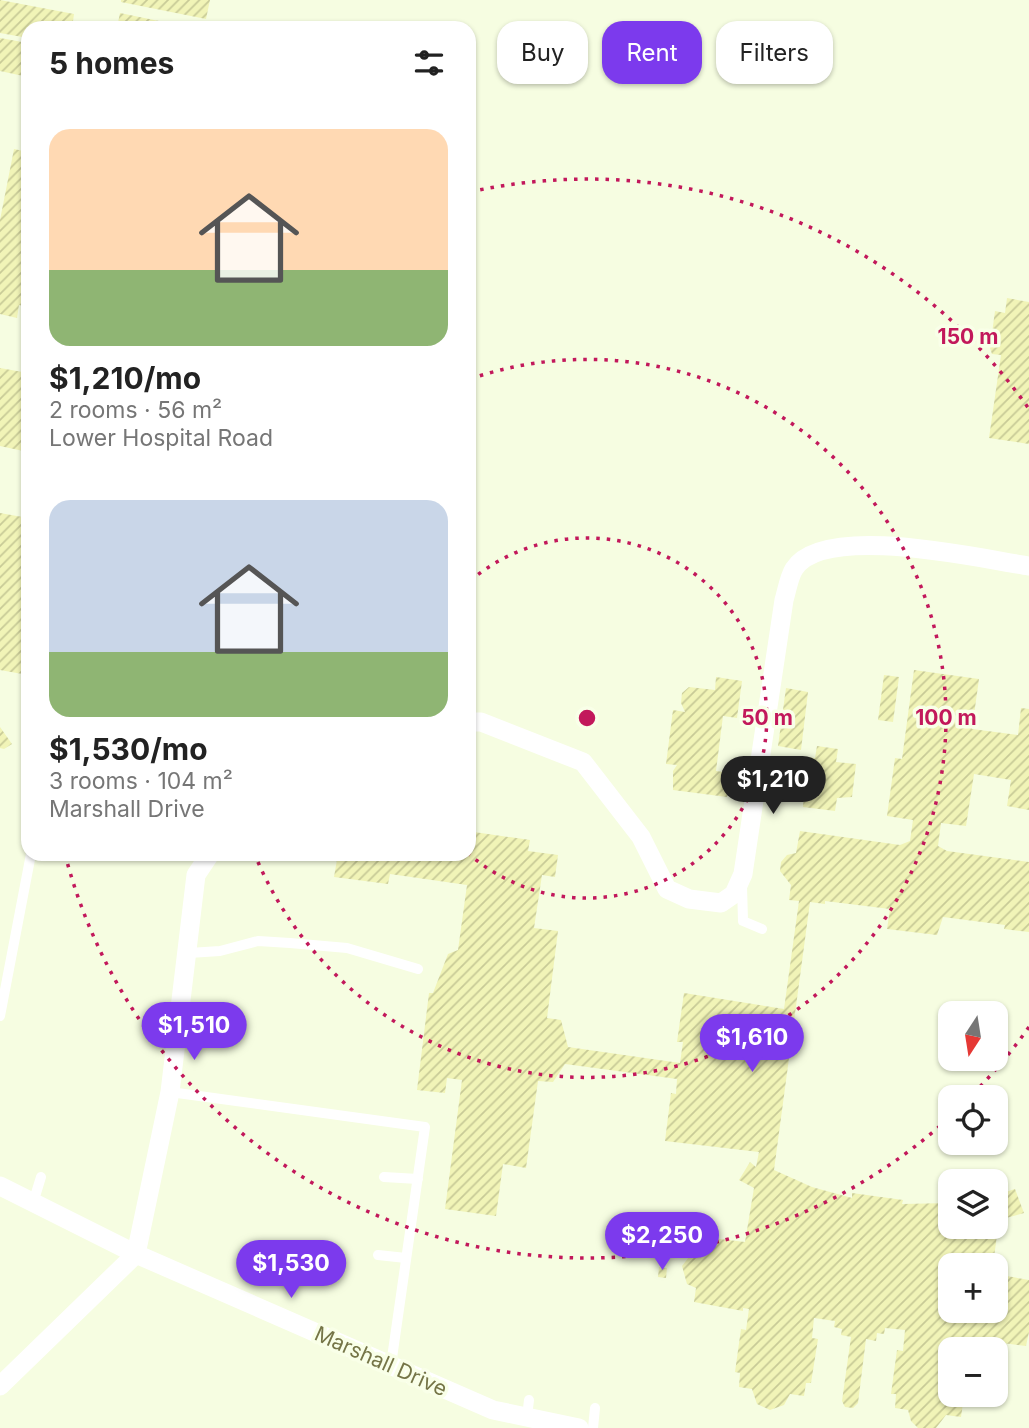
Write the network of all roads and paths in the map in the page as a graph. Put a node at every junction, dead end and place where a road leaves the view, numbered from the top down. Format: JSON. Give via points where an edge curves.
{"nodes":[{"id":1,"x":1029,"y":566,"type":"edge"},
{"id":2,"x":476,"y":722,"type":"edge"},
{"id":3,"x":30,"y":861,"type":"edge"},
{"id":4,"x":205,"y":861,"type":"edge"},
{"id":5,"x":741,"y":878,"type":"junction"},
{"id":6,"x":762,"y":929,"type":"dead end"},
{"id":7,"x":189,"y":953,"type":"junction"},
{"id":8,"x":418,"y":969,"type":"dead end"},
{"id":9,"x":0,"y":1016,"type":"edge"},
{"id":10,"x":170,"y":1092,"type":"junction"},
{"id":11,"x":41,"y":1177,"type":"dead end"},
{"id":12,"x":384,"y":1177,"type":"dead end"},
{"id":13,"x":418,"y":1179,"type":"junction"},
{"id":14,"x":0,"y":1186,"type":"edge"},
{"id":15,"x":33,"y":1203,"type":"junction"},
{"id":16,"x":135,"y":1254,"type":"junction"},
{"id":17,"x":378,"y":1255,"type":"dead end"},
{"id":18,"x":406,"y":1258,"type":"junction"},
{"id":19,"x":391,"y":1364,"type":"junction"},
{"id":20,"x":0,"y":1387,"type":"edge"},
{"id":21,"x":595,"y":1408,"type":"dead end"},
{"id":22,"x":578,"y":1428,"type":"edge"},
{"id":23,"x":593,"y":1428,"type":"edge"}],
"edges":[{"from":1,"to":5,"type":"street","via":[[893,544],[823,548],[794,568],[784,600]]},
{"from":2,"to":5,"type":"street","via":[[583,762],[641,837],[667,889],[679,898],[721,903],[734,894]]},
{"from":3,"to":9,"type":"lane"},
{"from":4,"to":7,"type":"street","via":[[196,875]]},
{"from":5,"to":6,"type":"lane","via":[[744,921]]},
{"from":7,"to":8,"type":"lane","via":[[258,941],[290,943],[347,948]]},
{"from":7,"to":10,"type":"street"},
{"from":10,"to":13,"type":"lane","via":[[425,1127]]},
{"from":10,"to":16,"type":"street"},
{"from":11,"to":15,"type":"lane"},
{"from":12,"to":13,"type":"lane"},
{"from":13,"to":18,"type":"lane"},
{"from":14,"to":15,"type":"street","name":"Marshall Drive"},
{"from":15,"to":16,"type":"street","name":"Marshall Drive"},
{"from":16,"to":19,"type":"street","name":"Marshall Drive"},
{"from":16,"to":20,"type":"street"},
{"from":17,"to":18,"type":"lane"},
{"from":18,"to":19,"type":"lane"},
{"from":19,"to":22,"type":"street","name":"Marshall Drive","via":[[493,1410],[528,1408]]},
{"from":21,"to":23,"type":"lane"}]}
